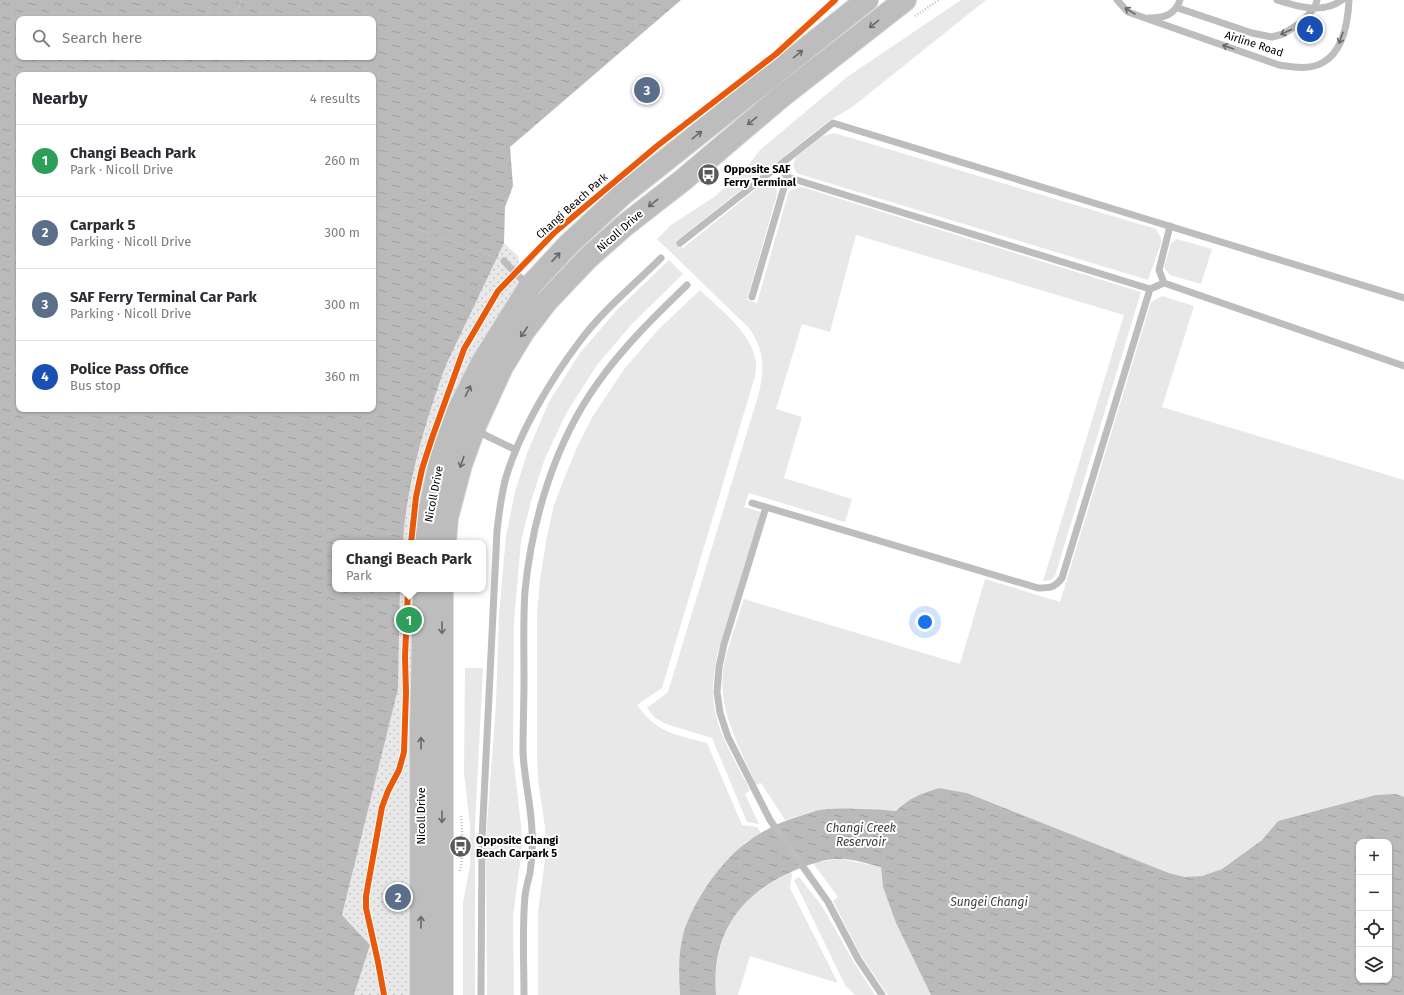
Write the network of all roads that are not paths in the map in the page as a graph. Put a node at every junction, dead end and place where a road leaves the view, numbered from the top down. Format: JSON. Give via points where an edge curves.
{"nodes":[{"id":1,"x":866,"y":0,"type":"edge"},
{"id":2,"x":905,"y":0,"type":"edge"},
{"id":3,"x":1118,"y":0,"type":"edge"},
{"id":4,"x":1180,"y":0,"type":"edge"},
{"id":5,"x":1277,"y":0,"type":"edge"},
{"id":6,"x":1342,"y":0,"type":"edge"},
{"id":7,"x":1349,"y":0,"type":"edge"},
{"id":8,"x":1316,"y":4,"type":"edge"},
{"id":9,"x":1178,"y":8,"type":"junction"},
{"id":10,"x":1145,"y":18,"type":"junction"},
{"id":11,"x":779,"y":166,"type":"junction"},
{"id":12,"x":787,"y":177,"type":"junction"},
{"id":13,"x":1170,"y":226,"type":"junction"},
{"id":14,"x":680,"y":243,"type":"dead end"},
{"id":15,"x":661,"y":258,"type":"dead end"},
{"id":16,"x":504,"y":261,"type":"road end"},
{"id":17,"x":1164,"y":283,"type":"junction"},
{"id":18,"x":687,"y":285,"type":"dead end"},
{"id":19,"x":1150,"y":289,"type":"junction"},
{"id":20,"x":538,"y":293,"type":"junction"},
{"id":21,"x":752,"y":297,"type":"dead end"},
{"id":22,"x":1404,"y":298,"type":"edge"},
{"id":23,"x":1404,"y":366,"type":"edge"},
{"id":24,"x":465,"y":422,"type":"junction"},
{"id":25,"x":516,"y":450,"type":"junction"},
{"id":26,"x":752,"y":503,"type":"dead end"},
{"id":27,"x":766,"y":507,"type":"junction"},
{"id":28,"x":425,"y":540,"type":"edge"},
{"id":29,"x":445,"y":540,"type":"edge"},
{"id":30,"x":424,"y":592,"type":"edge"},
{"id":31,"x":442,"y":592,"type":"edge"},
{"id":32,"x":431,"y":780,"type":"junction"},
{"id":33,"x":431,"y":961,"type":"junction"},
{"id":34,"x":421,"y":995,"type":"edge"},
{"id":35,"x":442,"y":995,"type":"edge"},
{"id":36,"x":481,"y":995,"type":"edge"},
{"id":37,"x":524,"y":995,"type":"edge"},
{"id":38,"x":882,"y":995,"type":"edge"}],
"edges":[{"from":20,"to":1,"type":"main road","name":"Nicoll Drive","one_way":true,"via":[[569,244],[623,194]]},
{"from":2,"to":20,"type":"main road","name":"Nicoll Drive","one_way":true,"via":[[782,96],[588,258]]},
{"from":10,"to":3,"type":"lane","name":"Airline Road","one_way":true,"via":[[1128,12]]},
{"from":4,"to":9,"type":"lane"},
{"from":5,"to":8,"type":"lane","via":[[1305,8]]},
{"from":6,"to":8,"type":"lane","via":[[1330,6]]},
{"from":7,"to":10,"type":"lane","name":"Airline Road","one_way":true,"via":[[1339,46],[1322,63],[1298,68],[1279,65]]},
{"from":8,"to":9,"type":"lane","one_way":true,"via":[[1302,22],[1283,34],[1272,37],[1252,33]]},
{"from":9,"to":10,"type":"lane","via":[[1168,16]]},
{"from":11,"to":12,"type":"lane"},
{"from":11,"to":13,"type":"lane","via":[[833,123]]},
{"from":11,"to":14,"type":"lane"},
{"from":12,"to":19,"type":"lane"},
{"from":12,"to":21,"type":"lane"},
{"from":13,"to":17,"type":"lane","via":[[1159,270]]},
{"from":13,"to":22,"type":"lane"},
{"from":15,"to":25,"type":"lane","via":[[612,305],[581,340],[550,384]]},
{"from":16,"to":20,"type":"lane"},
{"from":17,"to":19,"type":"lane"},
{"from":17,"to":23,"type":"lane"},
{"from":18,"to":37,"type":"lane","via":[[625,348],[596,385],[560,450],[535,531],[525,591],[524,624],[523,752],[532,832],[532,855],[525,893]]},
{"from":19,"to":27,"type":"lane","via":[[1062,578],[1056,586],[1038,588]]},
{"from":20,"to":24,"type":"main road","name":"Nicoll Drive","via":[[524,331]]},
{"from":24,"to":25,"type":"lane"},
{"from":24,"to":28,"type":"main road","name":"Nicoll Drive","via":[[441,458]]},
{"from":24,"to":29,"type":"main road","name":"Nicoll Drive","one_way":true,"via":[[461,465],[447,518]]},
{"from":25,"to":36,"type":"lane","via":[[506,478],[497,531],[482,839]]},
{"from":26,"to":27,"type":"lane"},
{"from":27,"to":38,"type":"lane","via":[[724,644],[717,692],[720,713],[728,737],[770,820],[828,902],[858,959]]},
{"from":32,"to":30,"type":"main road","name":"Nicoll Drive","one_way":true},
{"from":31,"to":32,"type":"main road","name":"Nicoll Drive","one_way":true},
{"from":32,"to":33,"type":"main road","name":"Nicoll Drive"},
{"from":33,"to":34,"type":"main road","name":"Nicoll Drive"},
{"from":33,"to":35,"type":"main road","name":"Nicoll Drive"}]}
